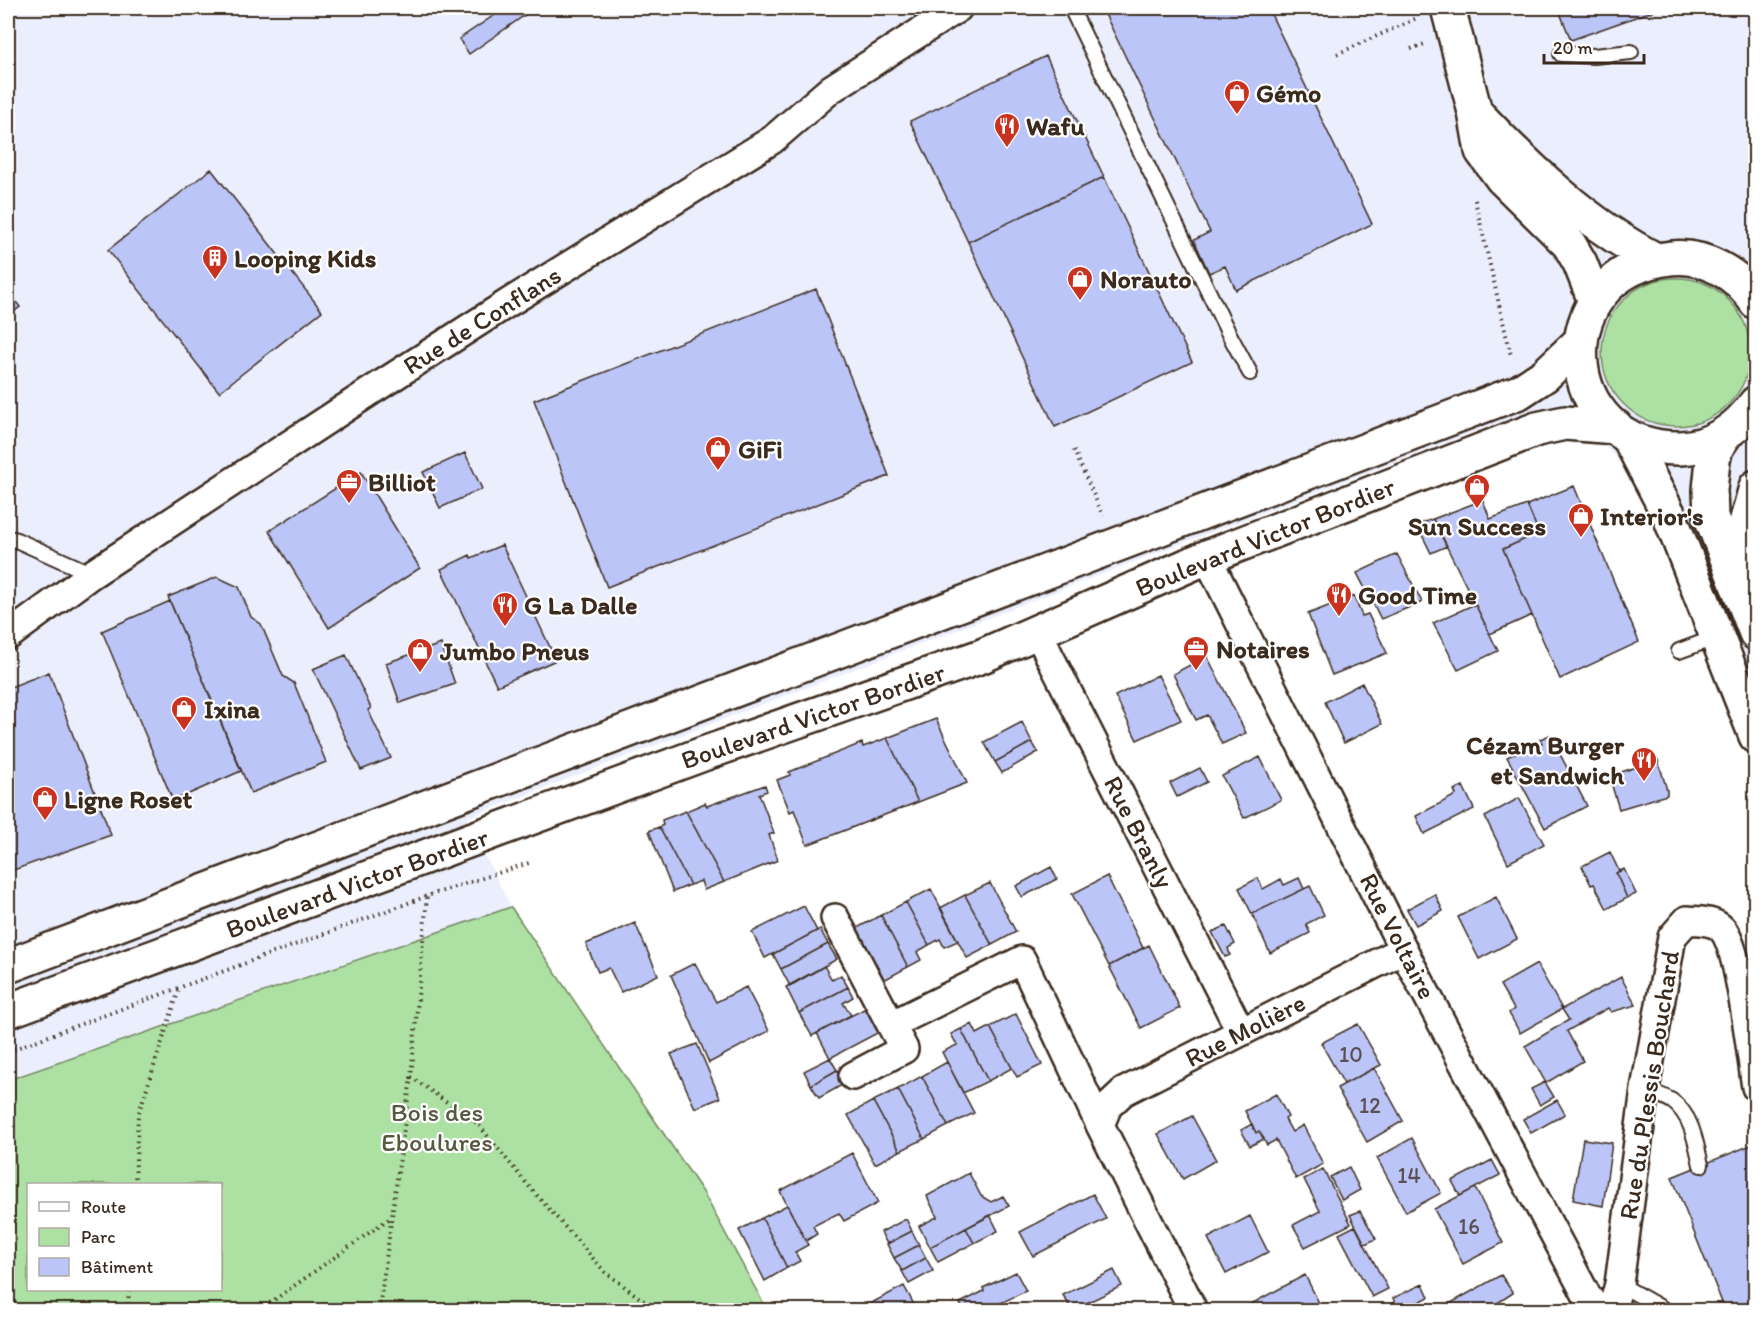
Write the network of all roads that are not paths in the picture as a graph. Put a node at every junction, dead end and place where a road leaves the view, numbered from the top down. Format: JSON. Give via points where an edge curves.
{"nodes":[{"id":1,"x":958,"y":8,"type":"edge"},
{"id":2,"x":1071,"y":8,"type":"edge"},
{"id":3,"x":1433,"y":12,"type":"edge"},
{"id":4,"x":1631,"y":52,"type":"dead end"},
{"id":5,"x":1561,"y":54,"type":"dead end"},
{"id":6,"x":1475,"y":112,"type":"junction"},
{"id":7,"x":1656,"y":260,"type":"junction"},
{"id":8,"x":1752,"y":292,"type":"edge"},
{"id":9,"x":1595,"y":301,"type":"junction"},
{"id":10,"x":1581,"y":341,"type":"junction"},
{"id":11,"x":1250,"y":373,"type":"dead end"},
{"id":12,"x":1755,"y":403,"type":"edge"},
{"id":13,"x":1622,"y":431,"type":"junction"},
{"id":14,"x":1726,"y":433,"type":"junction"},
{"id":15,"x":1755,"y":487,"type":"edge"},
{"id":16,"x":8,"y":538,"type":"edge"},
{"id":17,"x":1207,"y":557,"type":"junction"},
{"id":18,"x":92,"y":574,"type":"junction"},
{"id":19,"x":1737,"y":586,"type":"junction"},
{"id":20,"x":1038,"y":632,"type":"junction"},
{"id":21,"x":1755,"y":633,"type":"edge"},
{"id":22,"x":8,"y":636,"type":"edge"},
{"id":23,"x":1717,"y":637,"type":"junction"},
{"id":24,"x":1678,"y":651,"type":"dead end"},
{"id":25,"x":1755,"y":736,"type":"edge"},
{"id":26,"x":835,"y":918,"type":"dead end"},
{"id":27,"x":1403,"y":950,"type":"junction"},
{"id":28,"x":8,"y":966,"type":"edge"},
{"id":29,"x":8,"y":1011,"type":"edge"},
{"id":30,"x":891,"y":1025,"type":"junction"},
{"id":31,"x":1241,"y":1032,"type":"junction"},
{"id":32,"x":853,"y":1076,"type":"dead end"},
{"id":33,"x":1755,"y":1087,"type":"edge"},
{"id":34,"x":1645,"y":1089,"type":"junction"},
{"id":35,"x":1100,"y":1125,"type":"junction"},
{"id":36,"x":1701,"y":1165,"type":"dead end"},
{"id":37,"x":1619,"y":1284,"type":"junction"},
{"id":38,"x":1193,"y":1311,"type":"edge"},
{"id":39,"x":1598,"y":1311,"type":"edge"},
{"id":40,"x":1612,"y":1311,"type":"edge"},
{"id":41,"x":1665,"y":1311,"type":"edge"}],
"edges":[{"from":1,"to":18,"type":"street","name":"Rue de Conflans","via":[[831,89],[772,140],[508,303]]},
{"from":2,"to":11,"type":"lane"},
{"from":3,"to":6,"type":"main road"},
{"from":4,"to":5,"type":"lane"},
{"from":6,"to":7,"type":"main road","via":[[1588,217],[1628,246]]},
{"from":6,"to":9,"type":"main road","via":[[1482,151],[1569,244]]},
{"from":7,"to":8,"type":"main road","via":[[1676,257],[1715,266]]},
{"from":7,"to":9,"type":"main road","via":[[1622,274]]},
{"from":9,"to":10,"type":"main road"},
{"from":10,"to":13,"type":"main road","via":[[1587,389],[1604,417]]},
{"from":10,"to":28,"type":"main road","name":"Boulevard Victor Bordier","via":[[1545,375],[1519,392]]},
{"from":12,"to":14,"type":"main road"},
{"from":13,"to":14,"type":"main road","via":[[1646,444],[1667,448],[1688,448]]},
{"from":13,"to":17,"type":"main road","name":"Boulevard Victor Bordier","via":[[1565,423],[1538,429]]},
{"from":13,"to":23,"type":"main road","via":[[1670,517]]},
{"from":14,"to":19,"type":"main road","via":[[1713,460],[1710,504],[1719,542]]},
{"from":15,"to":19,"type":"main road"},
{"from":16,"to":18,"type":"lane"},
{"from":17,"to":20,"type":"main road","name":"Boulevard Victor Bordier"},
{"from":17,"to":27,"type":"street","name":"Rue Voltaire"},
{"from":18,"to":22,"type":"street","name":"Rue de Conflans"},
{"from":19,"to":21,"type":"main road"},
{"from":20,"to":29,"type":"main road","name":"Boulevard Victor Bordier","via":[[982,656],[703,754]]},
{"from":20,"to":31,"type":"street","name":"Rue Branly"},
{"from":23,"to":24,"type":"lane"},
{"from":23,"to":25,"type":"main road"},
{"from":26,"to":30,"type":"street"},
{"from":27,"to":31,"type":"street","name":"Rue Molière"},
{"from":27,"to":39,"type":"street","name":"Rue Voltaire"},
{"from":30,"to":32,"type":"street","via":[[904,1049]]},
{"from":30,"to":35,"type":"street","via":[[1022,960]]},
{"from":31,"to":35,"type":"street","name":"Rue Molière","via":[[1123,1092],[1108,1106]]},
{"from":33,"to":34,"type":"street","name":"Rue du Plessis Bouchard","via":[[1736,959],[1722,929],[1709,922],[1687,920],[1672,937]]},
{"from":34,"to":36,"type":"lane","via":[[1671,1101],[1684,1114]]},
{"from":34,"to":37,"type":"street","name":"Rue du Plessis Bouchard"},
{"from":35,"to":38,"type":"street"},
{"from":37,"to":40,"type":"street","name":"Rue du Plessis Bouchard"},
{"from":37,"to":41,"type":"lane"}]}
